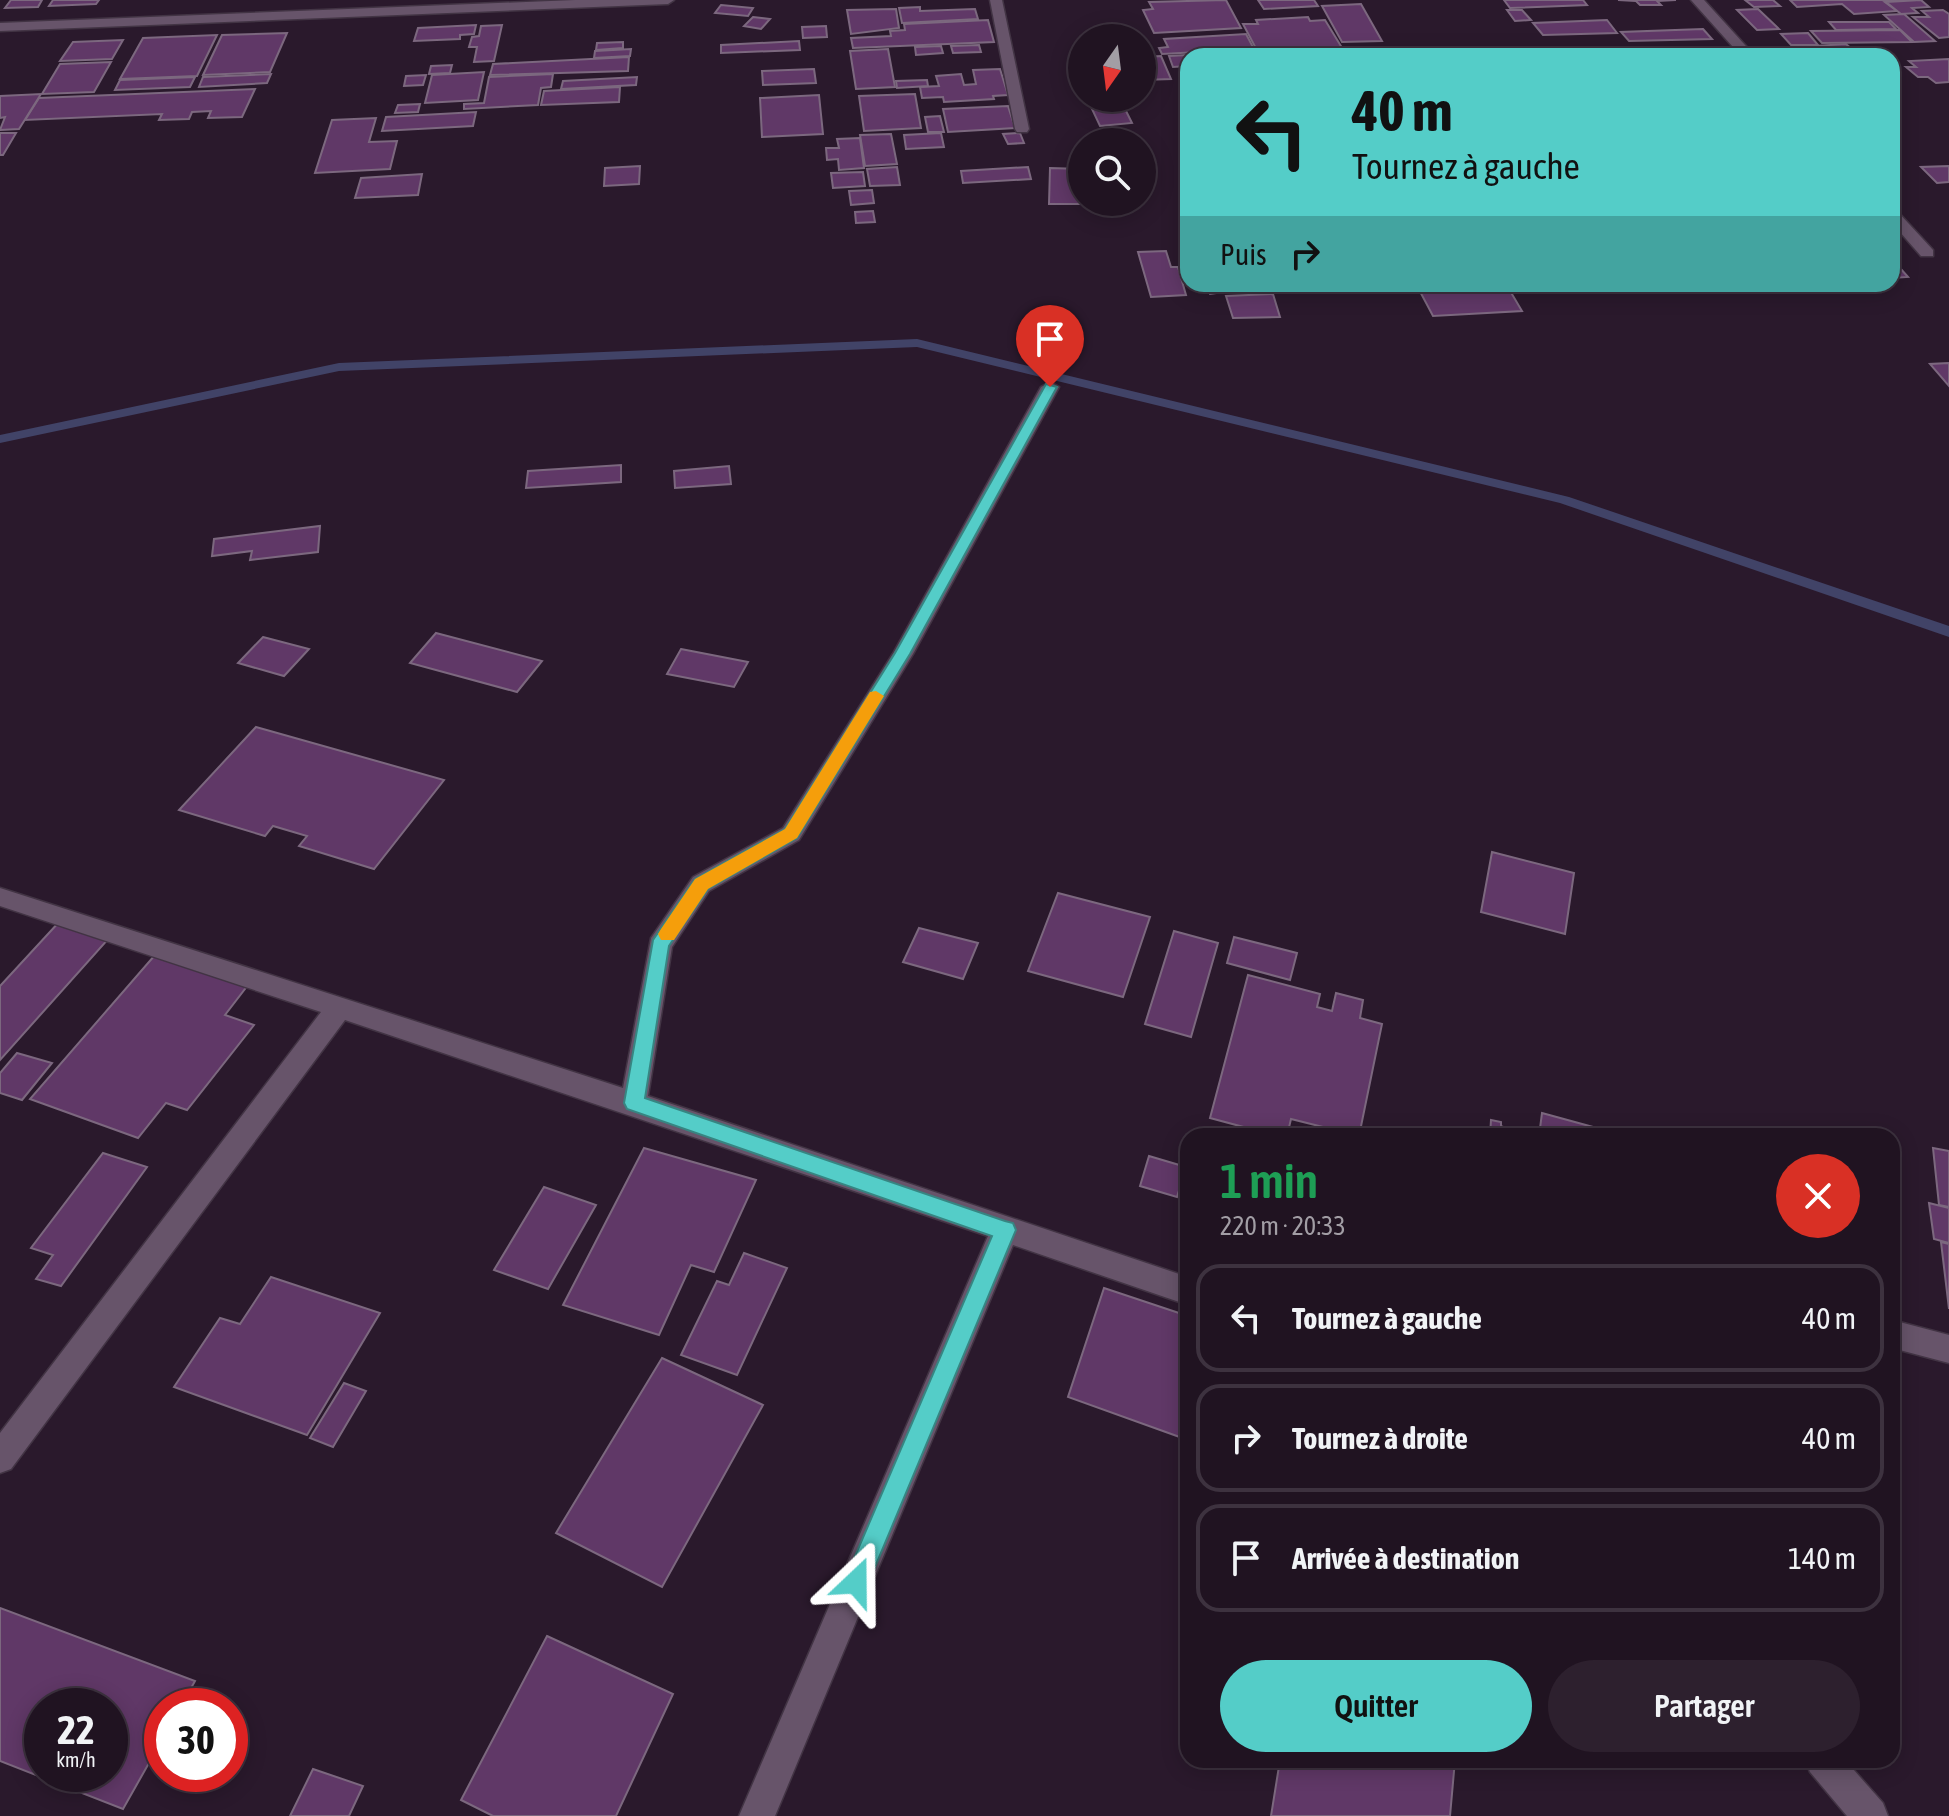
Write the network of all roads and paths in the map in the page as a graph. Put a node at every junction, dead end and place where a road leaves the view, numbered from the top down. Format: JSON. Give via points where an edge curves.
{"nodes":[{"id":1,"x":344,"y":0,"type":"edge"},
{"id":2,"x":668,"y":0,"type":"edge"},
{"id":3,"x":996,"y":0,"type":"edge"},
{"id":4,"x":1697,"y":0,"type":"edge"},
{"id":5,"x":338,"y":13,"type":"junction"},
{"id":6,"x":0,"y":27,"type":"edge"},
{"id":7,"x":1741,"y":48,"type":"edge"},
{"id":8,"x":1022,"y":129,"type":"dead end"},
{"id":9,"x":1900,"y":223,"type":"edge"},
{"id":10,"x":1927,"y":253,"type":"dead end"},
{"id":11,"x":1050,"y":387,"type":"dead end"},
{"id":12,"x":0,"y":897,"type":"edge"},
{"id":13,"x":339,"y":1008,"type":"junction"},
{"id":14,"x":634,"y":1103,"type":"junction"},
{"id":15,"x":1005,"y":1230,"type":"junction"},
{"id":16,"x":1180,"y":1288,"type":"edge"},
{"id":17,"x":1900,"y":1336,"type":"edge"},
{"id":18,"x":1949,"y":1349,"type":"edge"},
{"id":19,"x":0,"y":1458,"type":"edge"},
{"id":20,"x":1829,"y":1768,"type":"edge"},
{"id":21,"x":757,"y":1816,"type":"edge"},
{"id":22,"x":1870,"y":1816,"type":"edge"}],
"edges":[{"from":1,"to":5,"type":"street"},
{"from":2,"to":5,"type":"street"},
{"from":3,"to":8,"type":"street"},
{"from":4,"to":7,"type":"street"},
{"from":5,"to":6,"type":"street"},
{"from":9,"to":10,"type":"street"},
{"from":11,"to":14,"type":"street","via":[[903,654],[791,834],[701,884],[660,945]]},
{"from":12,"to":13,"type":"street"},
{"from":13,"to":14,"type":"street"},
{"from":13,"to":19,"type":"street"},
{"from":14,"to":15,"type":"street"},
{"from":15,"to":16,"type":"street"},
{"from":15,"to":21,"type":"street"},
{"from":17,"to":18,"type":"street"},
{"from":20,"to":22,"type":"street"}]}
